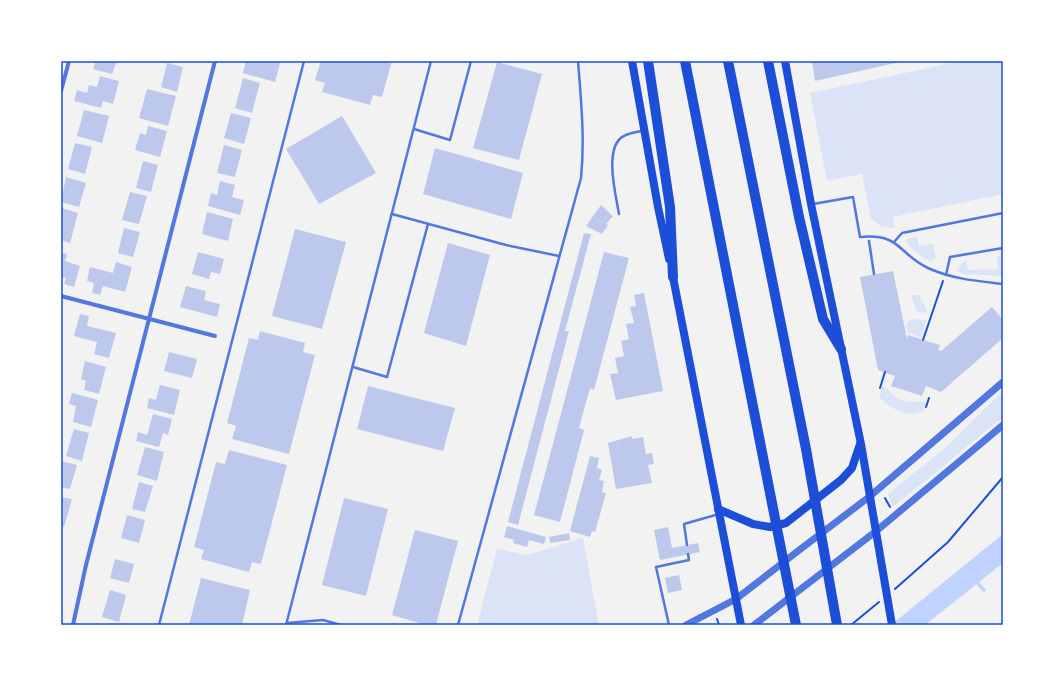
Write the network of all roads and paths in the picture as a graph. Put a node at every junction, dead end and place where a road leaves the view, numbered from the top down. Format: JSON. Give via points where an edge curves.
{"nodes":[{"id":1,"x":69,"y":61,"type":"edge"},
{"id":2,"x":215,"y":61,"type":"edge"},
{"id":3,"x":304,"y":61,"type":"edge"},
{"id":4,"x":431,"y":61,"type":"edge"},
{"id":5,"x":471,"y":61,"type":"edge"},
{"id":6,"x":578,"y":61,"type":"edge"},
{"id":7,"x":632,"y":61,"type":"edge"},
{"id":8,"x":648,"y":61,"type":"edge"},
{"id":9,"x":684,"y":61,"type":"edge"},
{"id":10,"x":728,"y":61,"type":"edge"},
{"id":11,"x":768,"y":61,"type":"edge"},
{"id":12,"x":785,"y":61,"type":"edge"},
{"id":13,"x":61,"y":91,"type":"edge"},
{"id":14,"x":414,"y":129,"type":"junction"},
{"id":15,"x":645,"y":130,"type":"junction"},
{"id":16,"x":811,"y":204,"type":"junction"},
{"id":17,"x":1003,"y":213,"type":"edge"},
{"id":18,"x":392,"y":214,"type":"junction"},
{"id":19,"x":619,"y":214,"type":"dead end"},
{"id":20,"x":428,"y":224,"type":"junction"},
{"id":21,"x":869,"y":241,"type":"dead end"},
{"id":22,"x":894,"y":242,"type":"junction"},
{"id":23,"x":1003,"y":248,"type":"edge"},
{"id":24,"x":559,"y":256,"type":"junction"},
{"id":25,"x":874,"y":274,"type":"dead end"},
{"id":26,"x":946,"y":275,"type":"junction"},
{"id":27,"x":673,"y":277,"type":"junction"},
{"id":28,"x":1003,"y":284,"type":"edge"},
{"id":29,"x":61,"y":296,"type":"edge"},
{"id":30,"x":150,"y":319,"type":"junction"},
{"id":31,"x":215,"y":336,"type":"dead end"},
{"id":32,"x":923,"y":340,"type":"dead end"},
{"id":33,"x":840,"y":349,"type":"junction"},
{"id":34,"x":353,"y":367,"type":"junction"},
{"id":35,"x":885,"y":372,"type":"dead end"},
{"id":36,"x":1003,"y":382,"type":"edge"},
{"id":37,"x":880,"y":388,"type":"dead end"},
{"id":38,"x":929,"y":398,"type":"dead end"},
{"id":39,"x":926,"y":407,"type":"dead end"},
{"id":40,"x":1003,"y":425,"type":"edge"},
{"id":41,"x":861,"y":444,"type":"junction"},
{"id":42,"x":1003,"y":477,"type":"edge"},
{"id":43,"x":869,"y":497,"type":"junction"},
{"id":44,"x":884,"y":498,"type":"dead end"},
{"id":45,"x":890,"y":507,"type":"dead end"},
{"id":46,"x":718,"y":512,"type":"junction"},
{"id":47,"x":875,"y":532,"type":"junction"},
{"id":48,"x":686,"y":545,"type":"dead end"},
{"id":49,"x":688,"y":554,"type":"dead end"},
{"id":50,"x":891,"y":592,"type":"dead end"},
{"id":51,"x":736,"y":599,"type":"junction"},
{"id":52,"x":879,"y":602,"type":"dead end"},
{"id":53,"x":716,"y":618,"type":"dead end"},
{"id":54,"x":287,"y":624,"type":"edge"},
{"id":55,"x":73,"y":625,"type":"edge"},
{"id":56,"x":159,"y":625,"type":"edge"},
{"id":57,"x":341,"y":625,"type":"edge"},
{"id":58,"x":458,"y":625,"type":"edge"},
{"id":59,"x":669,"y":625,"type":"edge"},
{"id":60,"x":686,"y":625,"type":"edge"},
{"id":61,"x":719,"y":625,"type":"edge"},
{"id":62,"x":741,"y":625,"type":"edge"},
{"id":63,"x":754,"y":625,"type":"edge"},
{"id":64,"x":796,"y":625,"type":"edge"},
{"id":65,"x":837,"y":625,"type":"edge"},
{"id":66,"x":851,"y":625,"type":"edge"},
{"id":67,"x":892,"y":625,"type":"edge"}],
"edges":[{"from":1,"to":13,"type":"street"},
{"from":2,"to":30,"type":"street"},
{"from":3,"to":56,"type":"lane"},
{"from":4,"to":14,"type":"lane"},
{"from":5,"to":14,"type":"lane","via":[[450,140]]},
{"from":6,"to":24,"type":"lane","via":[[583,156],[581,178]]},
{"from":7,"to":15,"type":"main road"},
{"from":8,"to":27,"type":"highway","via":[[670,207]]},
{"from":9,"to":64,"type":"highway"},
{"from":10,"to":65,"type":"highway","via":[[806,449]]},
{"from":11,"to":33,"type":"highway","via":[[799,217],[823,319]]},
{"from":12,"to":16,"type":"main road"},
{"from":14,"to":18,"type":"lane"},
{"from":15,"to":19,"type":"lane","via":[[623,136],[618,142],[611,168]]},
{"from":15,"to":27,"type":"main road"},
{"from":16,"to":22,"type":"lane","via":[[853,197],[860,237],[874,236]]},
{"from":16,"to":33,"type":"main road"},
{"from":17,"to":22,"type":"lane","via":[[902,232]]},
{"from":18,"to":20,"type":"lane"},
{"from":18,"to":34,"type":"lane"},
{"from":20,"to":24,"type":"lane"},
{"from":20,"to":34,"type":"lane","via":[[388,376]]},
{"from":21,"to":25,"type":"lane"},
{"from":22,"to":26,"type":"lane","via":[[926,267]]},
{"from":23,"to":26,"type":"lane","via":[[950,257]]},
{"from":24,"to":58,"type":"lane"},
{"from":26,"to":28,"type":"lane","via":[[964,280]]},
{"from":26,"to":32,"type":"path"},
{"from":27,"to":46,"type":"main road"},
{"from":29,"to":30,"type":"street"},
{"from":30,"to":31,"type":"street"},
{"from":30,"to":55,"type":"street","via":[[86,565]]},
{"from":33,"to":41,"type":"main road"},
{"from":34,"to":54,"type":"lane"},
{"from":35,"to":37,"type":"path"},
{"from":36,"to":43,"type":"street"},
{"from":38,"to":39,"type":"path"},
{"from":40,"to":47,"type":"street"},
{"from":41,"to":43,"type":"main road"},
{"from":41,"to":46,"type":"main road","via":[[852,468],[841,480],[786,523],[770,527]]},
{"from":42,"to":50,"type":"path","via":[[948,542]]},
{"from":43,"to":47,"type":"main road"},
{"from":43,"to":51,"type":"street"},
{"from":44,"to":45,"type":"path"},
{"from":46,"to":48,"type":"lane","via":[[684,524]]},
{"from":46,"to":51,"type":"main road"},
{"from":47,"to":63,"type":"street"},
{"from":47,"to":67,"type":"main road"},
{"from":49,"to":59,"type":"lane","via":[[689,560],[656,567]]},
{"from":51,"to":60,"type":"street"},
{"from":51,"to":62,"type":"main road"},
{"from":52,"to":66,"type":"path"},
{"from":53,"to":61,"type":"path"},
{"from":54,"to":57,"type":"lane","via":[[323,620]]}]}
